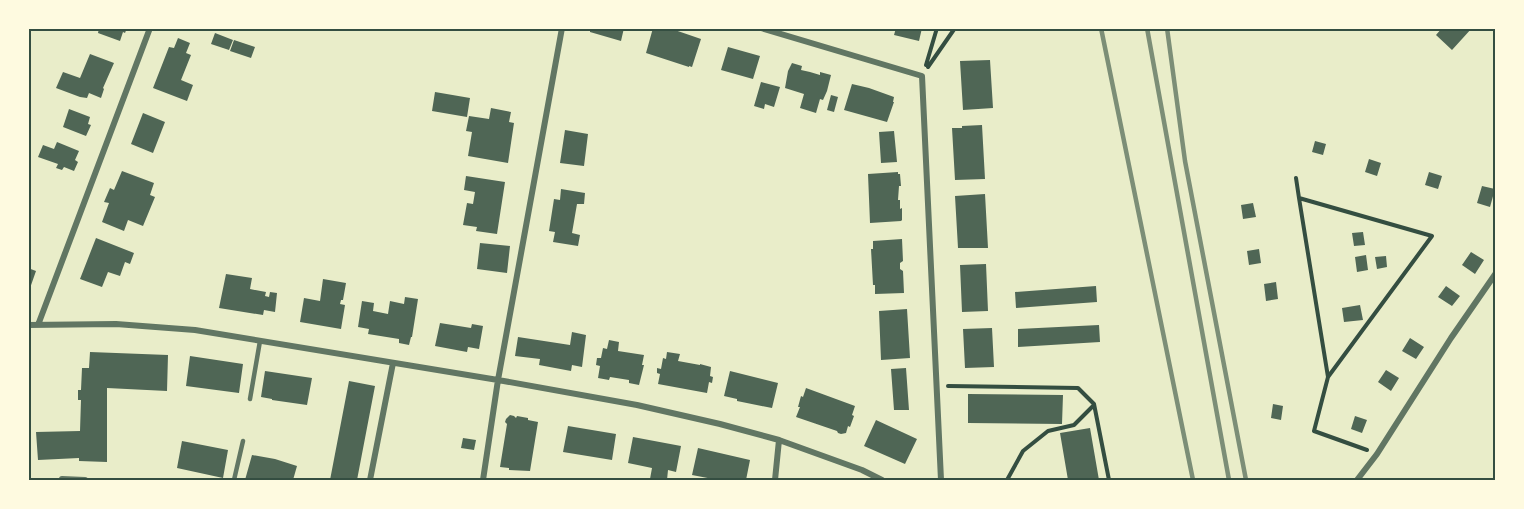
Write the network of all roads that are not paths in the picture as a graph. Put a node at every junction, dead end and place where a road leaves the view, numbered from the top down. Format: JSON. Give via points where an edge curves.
{"nodes":[{"id":1,"x":150,"y":28,"type":"edge"},
{"id":2,"x":562,"y":28,"type":"edge"},
{"id":3,"x":761,"y":28,"type":"edge"},
{"id":4,"x":1496,"y":273,"type":"edge"},
{"id":5,"x":28,"y":325,"type":"edge"},
{"id":6,"x":38,"y":325,"type":"junction"},
{"id":7,"x":260,"y":341,"type":"junction"},
{"id":8,"x":393,"y":363,"type":"junction"},
{"id":9,"x":498,"y":380,"type":"junction"},
{"id":10,"x":250,"y":399,"type":"dead end"},
{"id":11,"x":779,"y":440,"type":"junction"},
{"id":12,"x":243,"y":441,"type":"dead end"},
{"id":13,"x":63,"y":479,"type":"dead end"},
{"id":14,"x":86,"y":480,"type":"edge"},
{"id":15,"x":234,"y":480,"type":"edge"},
{"id":16,"x":370,"y":480,"type":"edge"},
{"id":17,"x":483,"y":480,"type":"edge"},
{"id":18,"x":775,"y":480,"type":"edge"},
{"id":19,"x":882,"y":480,"type":"edge"},
{"id":20,"x":941,"y":480,"type":"edge"},
{"id":21,"x":1357,"y":480,"type":"edge"}],
"edges":[{"from":1,"to":6,"type":"street"},
{"from":2,"to":9,"type":"street"},
{"from":3,"to":20,"type":"street","via":[[922,76]]},
{"from":4,"to":21,"type":"street"},
{"from":5,"to":6,"type":"street"},
{"from":6,"to":7,"type":"street","via":[[116,324],[195,330]]},
{"from":7,"to":8,"type":"street"},
{"from":7,"to":10,"type":"lane"},
{"from":8,"to":9,"type":"street"},
{"from":8,"to":16,"type":"street"},
{"from":9,"to":11,"type":"street","via":[[637,405]]},
{"from":9,"to":17,"type":"street"},
{"from":11,"to":18,"type":"street"},
{"from":11,"to":19,"type":"street"},
{"from":12,"to":15,"type":"lane"},
{"from":13,"to":14,"type":"street"}]}
